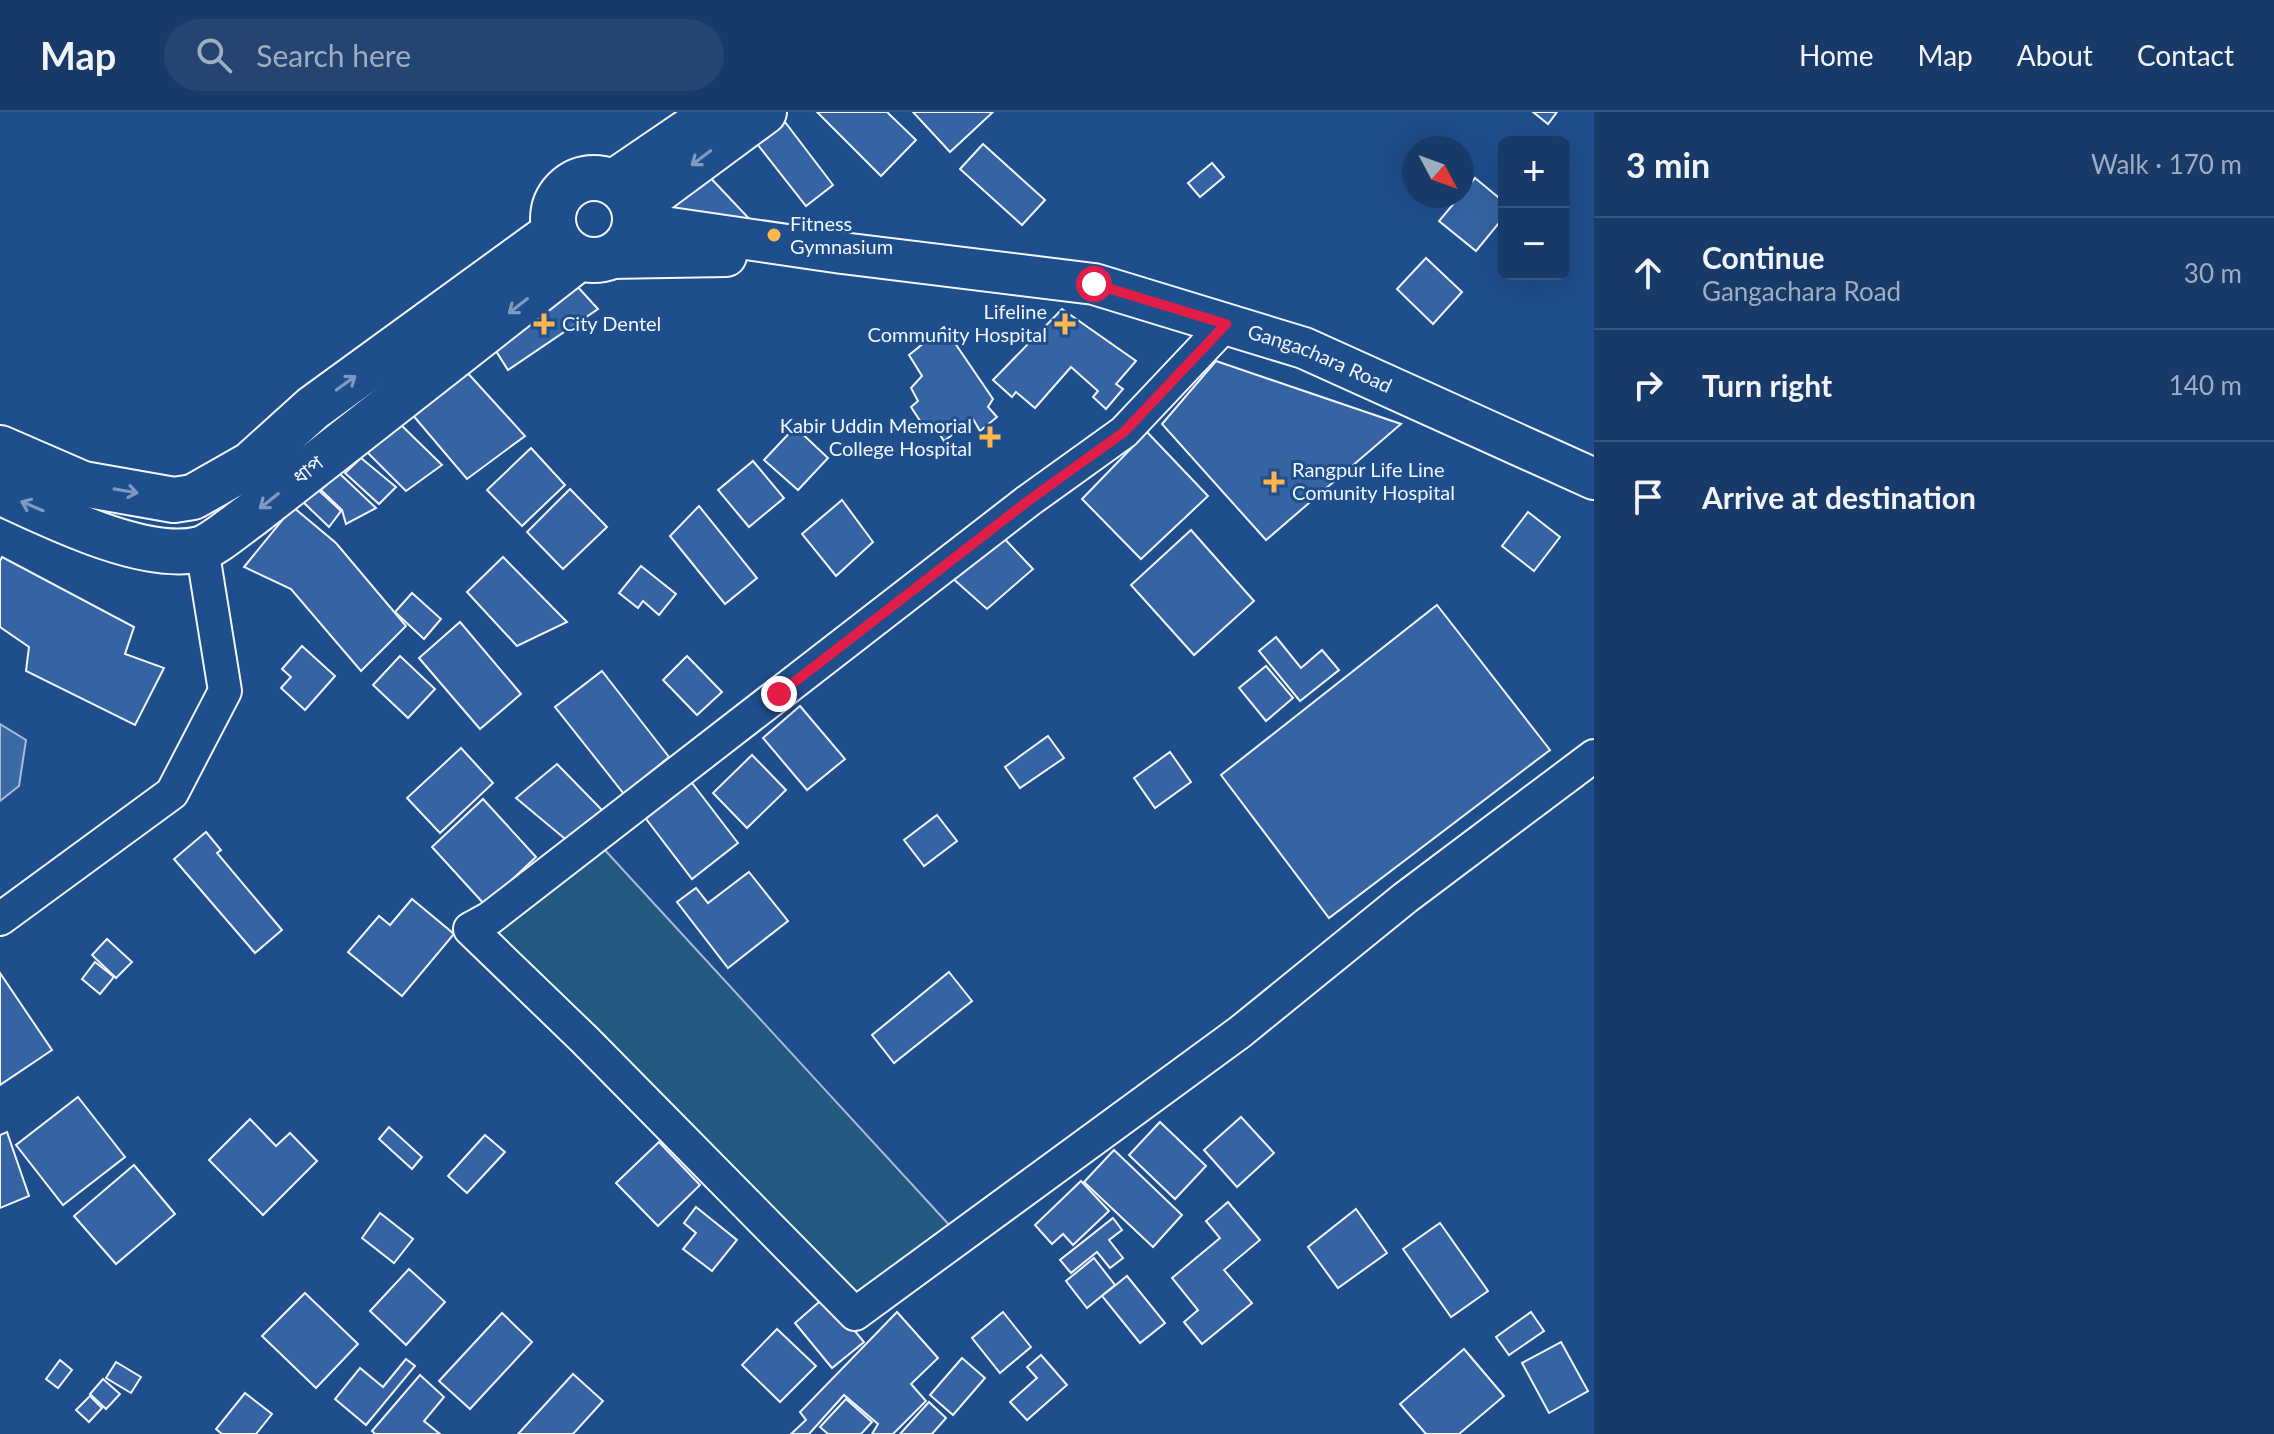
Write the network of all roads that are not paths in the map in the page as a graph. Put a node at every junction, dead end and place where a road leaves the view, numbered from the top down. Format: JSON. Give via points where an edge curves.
{"nodes":[{"id":1,"x":716,"y":112,"type":"edge"},
{"id":2,"x":764,"y":112,"type":"edge"},
{"id":3,"x":628,"y":205,"type":"junction"},
{"id":4,"x":581,"y":249,"type":"junction"},
{"id":5,"x":842,"y":253,"type":"junction"},
{"id":6,"x":1226,"y":324,"type":"junction"},
{"id":7,"x":0,"y":448,"type":"edge"},
{"id":8,"x":1594,"y":479,"type":"edge"},
{"id":9,"x":0,"y":492,"type":"edge"},
{"id":10,"x":202,"y":548,"type":"junction"},
{"id":11,"x":1594,"y":756,"type":"edge"},
{"id":12,"x":0,"y":919,"type":"edge"}],
"edges":[{"from":1,"to":3,"type":"highway","name":"ধাপ"},
{"from":2,"to":3,"type":"highway","name":"ধাপ","one_way":true},
{"from":3,"to":4,"type":"highway","name":"ধাপ","via":[[631,238],[622,250]]},
{"from":3,"to":4,"type":"highway","via":[[598,178],[568,187],[553,215]]},
{"from":3,"to":5,"type":"main road","name":"Gangachara Road"},
{"from":4,"to":5,"type":"main road","name":"Gangachara Road"},
{"from":7,"to":4,"type":"highway","name":"ধাপ","one_way":true,"via":[[83,484],[174,500],[193,497],[251,464],[313,408]]},
{"from":4,"to":10,"type":"highway","name":"ধাপ","one_way":true,"via":[[251,515]]},
{"from":5,"to":6,"type":"main road","name":"Gangachara Road","via":[[1094,284]]},
{"from":6,"to":8,"type":"main road","name":"Gangachara Road","via":[[1304,348]]},
{"from":6,"to":11,"type":"street","via":[[1124,432],[470,929],[855,1314],[1240,1032],[1405,898]]},
{"from":10,"to":9,"type":"highway","one_way":true,"via":[[173,552],[135,546]]},
{"from":10,"to":12,"type":"street","via":[[225,691],[172,793]]}]}
